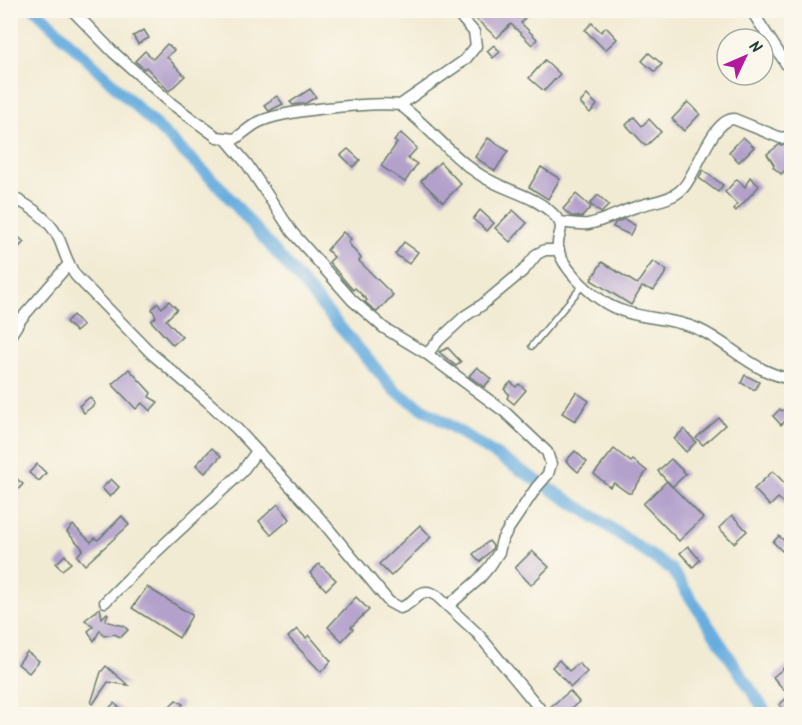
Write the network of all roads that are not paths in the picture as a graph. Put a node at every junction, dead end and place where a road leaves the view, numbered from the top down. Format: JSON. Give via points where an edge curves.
{"nodes":[{"id":1,"x":72,"y":10,"type":"edge"},
{"id":2,"x":455,"y":10,"type":"edge"},
{"id":3,"x":751,"y":10,"type":"edge"},
{"id":4,"x":792,"y":73,"type":"edge"},
{"id":5,"x":400,"y":105,"type":"junction"},
{"id":6,"x":792,"y":136,"type":"edge"},
{"id":7,"x":226,"y":140,"type":"junction"},
{"id":8,"x":10,"y":196,"type":"edge"},
{"id":9,"x":560,"y":222,"type":"junction"},
{"id":10,"x":559,"y":250,"type":"junction"},
{"id":11,"x":68,"y":265,"type":"junction"},
{"id":12,"x":583,"y":285,"type":"junction"},
{"id":13,"x":10,"y":336,"type":"edge"},
{"id":14,"x":532,"y":346,"type":"dead end"},
{"id":15,"x":427,"y":354,"type":"junction"},
{"id":16,"x":792,"y":380,"type":"edge"},
{"id":17,"x":258,"y":452,"type":"junction"},
{"id":18,"x":105,"y":602,"type":"dead end"},
{"id":19,"x":448,"y":606,"type":"junction"},
{"id":20,"x":544,"y":714,"type":"edge"}],
"edges":[{"from":1,"to":7,"type":"street","via":[[172,104]]},
{"from":2,"to":5,"type":"street","via":[[474,32],[476,46],[465,60]]},
{"from":3,"to":4,"type":"street"},
{"from":5,"to":7,"type":"street","via":[[290,113],[257,123],[235,139]]},
{"from":5,"to":9,"type":"street","via":[[481,176],[543,205]]},
{"from":6,"to":9,"type":"street","via":[[781,138],[729,119],[700,157],[684,188],[670,197],[603,221]]},
{"from":7,"to":15,"type":"street","via":[[247,164],[292,232],[352,300],[384,328]]},
{"from":8,"to":11,"type":"street","via":[[32,208],[54,230]]},
{"from":9,"to":10,"type":"street"},
{"from":10,"to":12,"type":"street"},
{"from":10,"to":15,"type":"street","via":[[537,254],[524,270],[465,316]]},
{"from":11,"to":13,"type":"street"},
{"from":11,"to":17,"type":"street","via":[[147,350],[207,401]]},
{"from":12,"to":14,"type":"lane"},
{"from":12,"to":16,"type":"street","via":[[620,311],[700,329],[763,370]]},
{"from":15,"to":19,"type":"street","via":[[505,412],[547,452],[551,464],[509,528],[490,566]]},
{"from":17,"to":18,"type":"street","via":[[241,473]]},
{"from":17,"to":19,"type":"street","via":[[395,607],[406,607],[423,592],[430,592]]},
{"from":19,"to":20,"type":"street","via":[[478,634]]}]}
